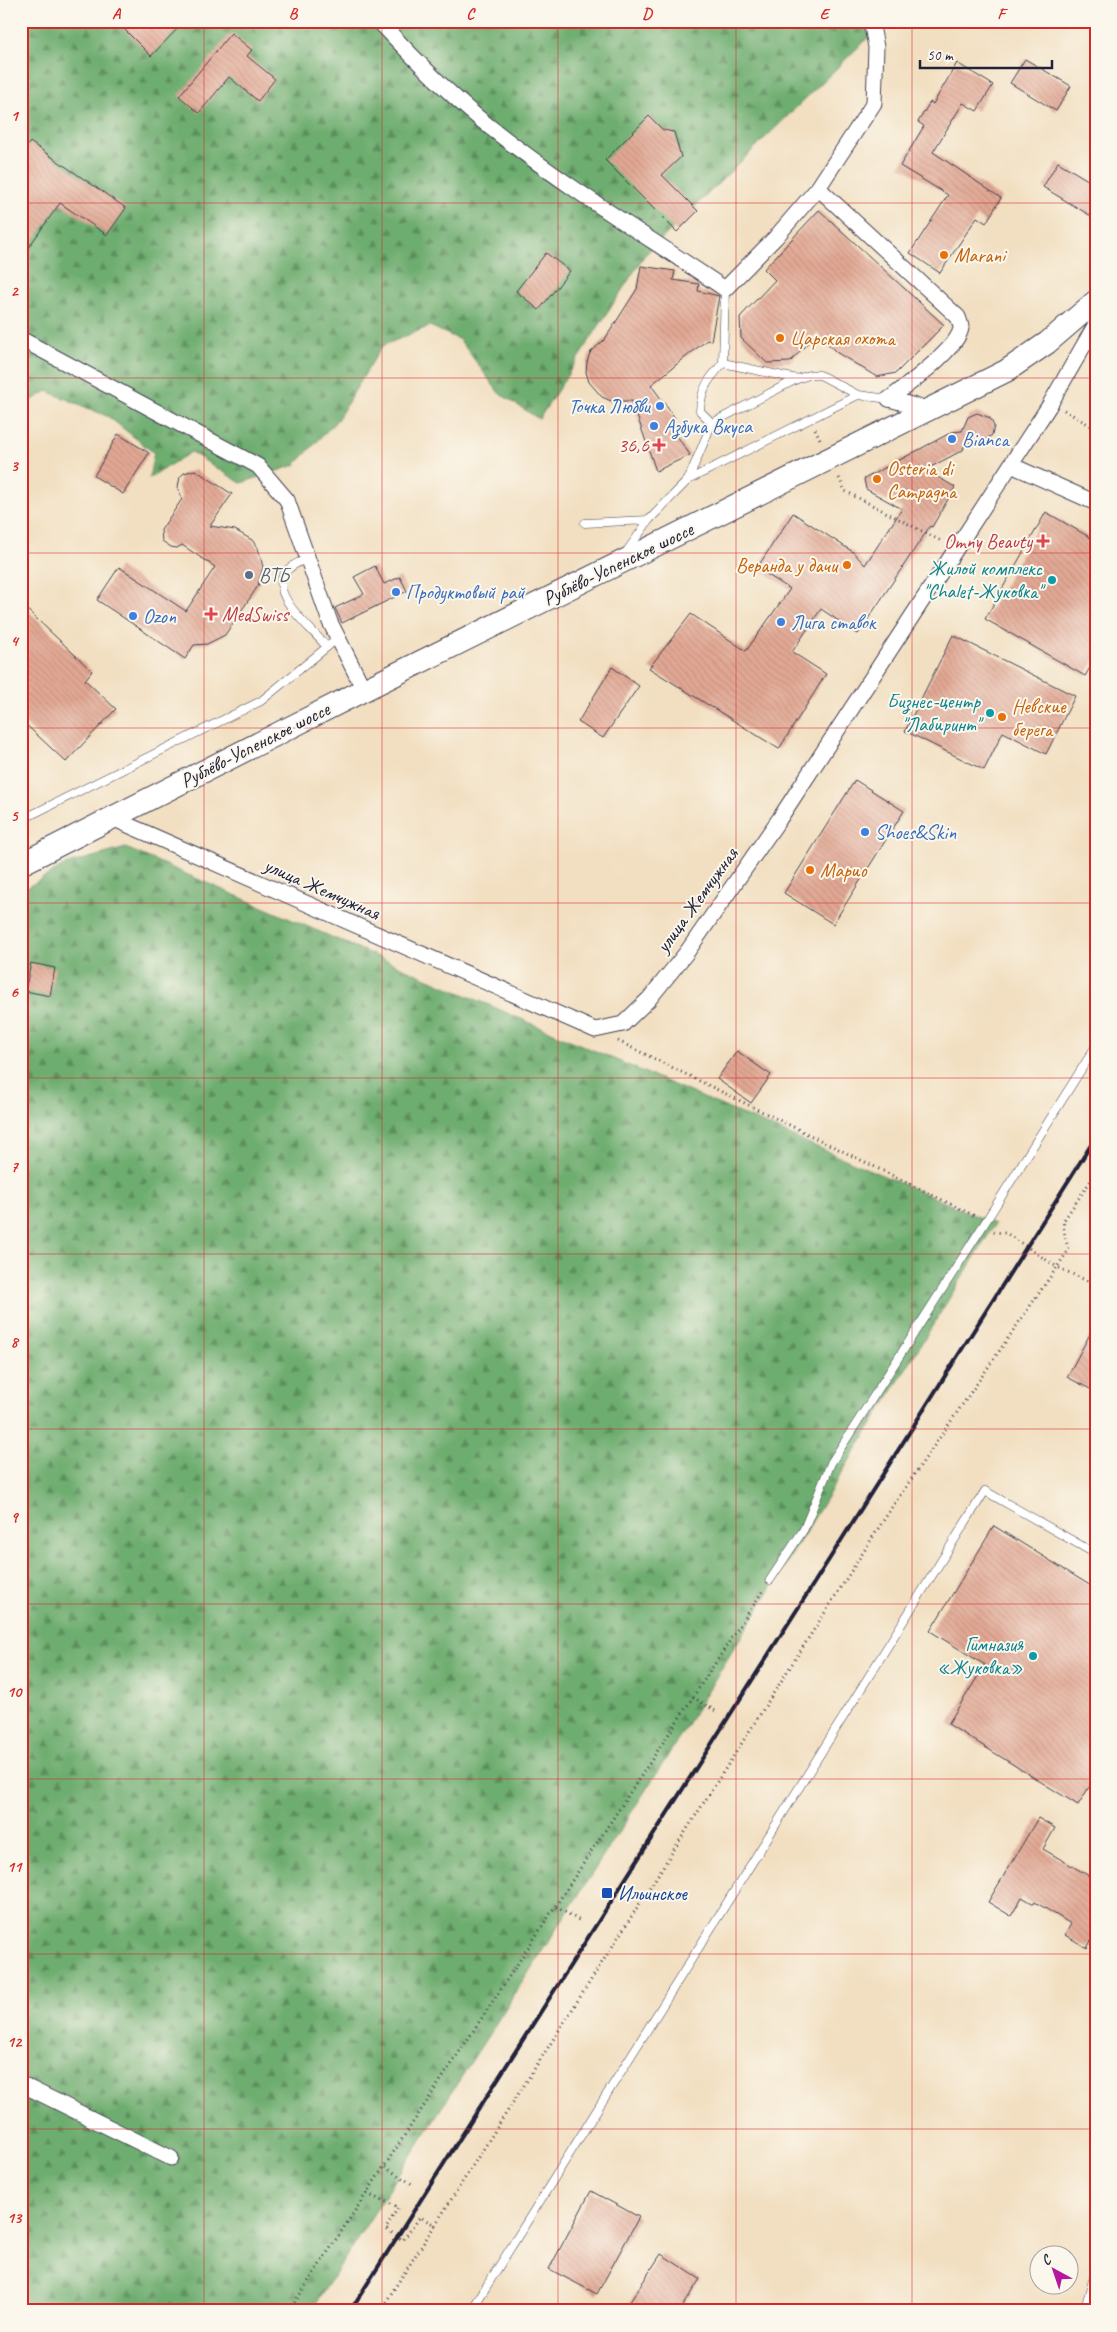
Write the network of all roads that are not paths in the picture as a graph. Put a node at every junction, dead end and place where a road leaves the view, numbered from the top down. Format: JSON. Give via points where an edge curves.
{"nodes":[{"id":1,"x":379,"y":21,"type":"edge"},
{"id":2,"x":871,"y":21,"type":"edge"},
{"id":3,"x":818,"y":188,"type":"junction"},
{"id":4,"x":725,"y":289,"type":"junction"},
{"id":5,"x":1096,"y":301,"type":"edge"},
{"id":6,"x":1096,"y":324,"type":"edge"},
{"id":7,"x":21,"y":339,"type":"edge"},
{"id":8,"x":724,"y":363,"type":"junction"},
{"id":9,"x":797,"y":379,"type":"junction"},
{"id":10,"x":858,"y":395,"type":"junction"},
{"id":11,"x":890,"y":399,"type":"junction"},
{"id":12,"x":930,"y":410,"type":"junction"},
{"id":13,"x":712,"y":423,"type":"junction"},
{"id":14,"x":1011,"y":465,"type":"junction"},
{"id":15,"x":688,"y":480,"type":"junction"},
{"id":16,"x":1096,"y":503,"type":"edge"},
{"id":17,"x":648,"y":520,"type":"junction"},
{"id":18,"x":585,"y":523,"type":"dead end"},
{"id":19,"x":308,"y":559,"type":"junction"},
{"id":20,"x":620,"y":562,"type":"junction"},
{"id":21,"x":332,"y":642,"type":"junction"},
{"id":22,"x":364,"y":690,"type":"junction"},
{"id":23,"x":112,"y":818,"type":"junction"},
{"id":24,"x":21,"y":820,"type":"edge"},
{"id":25,"x":21,"y":864,"type":"edge"},
{"id":26,"x":1096,"y":1046,"type":"edge"},
{"id":27,"x":1096,"y":1554,"type":"edge"},
{"id":28,"x":770,"y":1580,"type":"road end"},
{"id":29,"x":21,"y":2084,"type":"edge"},
{"id":30,"x":172,"y":2158,"type":"dead end"},
{"id":31,"x":1096,"y":2270,"type":"edge"},
{"id":32,"x":472,"y":2311,"type":"edge"},
{"id":33,"x":1084,"y":2311,"type":"edge"}],
"edges":[{"from":1,"to":4,"type":"street","via":[[416,62],[494,131]]},
{"from":2,"to":3,"type":"street","via":[[876,47],[874,103]]},
{"from":3,"to":4,"type":"street"},
{"from":3,"to":11,"type":"street","via":[[958,317],[961,328],[956,339],[929,369]]},
{"from":4,"to":8,"type":"lane"},
{"from":5,"to":12,"type":"main road","name":"Рублёво-Успенское шоссе","via":[[1047,344]]},
{"from":6,"to":14,"type":"street","name":"улица Жемчужная"},
{"from":7,"to":19,"type":"street","via":[[258,466],[287,500]]},
{"from":8,"to":9,"type":"lane"},
{"from":8,"to":13,"type":"lane","via":[[706,382],[700,398],[700,411]]},
{"from":9,"to":10,"type":"lane","via":[[820,375]]},
{"from":9,"to":13,"type":"lane"},
{"from":10,"to":11,"type":"lane"},
{"from":10,"to":15,"type":"lane"},
{"from":11,"to":12,"type":"street"},
{"from":12,"to":20,"type":"main road","name":"Рублёво-Успенское шоссе"},
{"from":13,"to":15,"type":"lane"},
{"from":14,"to":16,"type":"street"},
{"from":14,"to":23,"type":"street","name":"улица Жемчужная","via":[[780,818],[687,952],[649,999],[623,1024],[596,1030]]},
{"from":15,"to":17,"type":"lane"},
{"from":17,"to":18,"type":"lane"},
{"from":17,"to":20,"type":"lane"},
{"from":19,"to":21,"type":"street","via":[[330,622]]},
{"from":19,"to":21,"type":"lane","via":[[284,571],[280,586],[290,604]]},
{"from":20,"to":22,"type":"main road","name":"Рублёво-Успенское шоссе"},
{"from":21,"to":22,"type":"street"},
{"from":21,"to":24,"type":"lane","via":[[262,701]]},
{"from":22,"to":23,"type":"main road","name":"Рублёво-Успенское шоссе"},
{"from":23,"to":25,"type":"main road","name":"Рублёво-Успенское шоссе"},
{"from":26,"to":28,"type":"lane","via":[[831,1463],[804,1529]]},
{"from":27,"to":32,"type":"lane","via":[[985,1491]]},
{"from":29,"to":30,"type":"street"},
{"from":31,"to":33,"type":"lane"}]}
